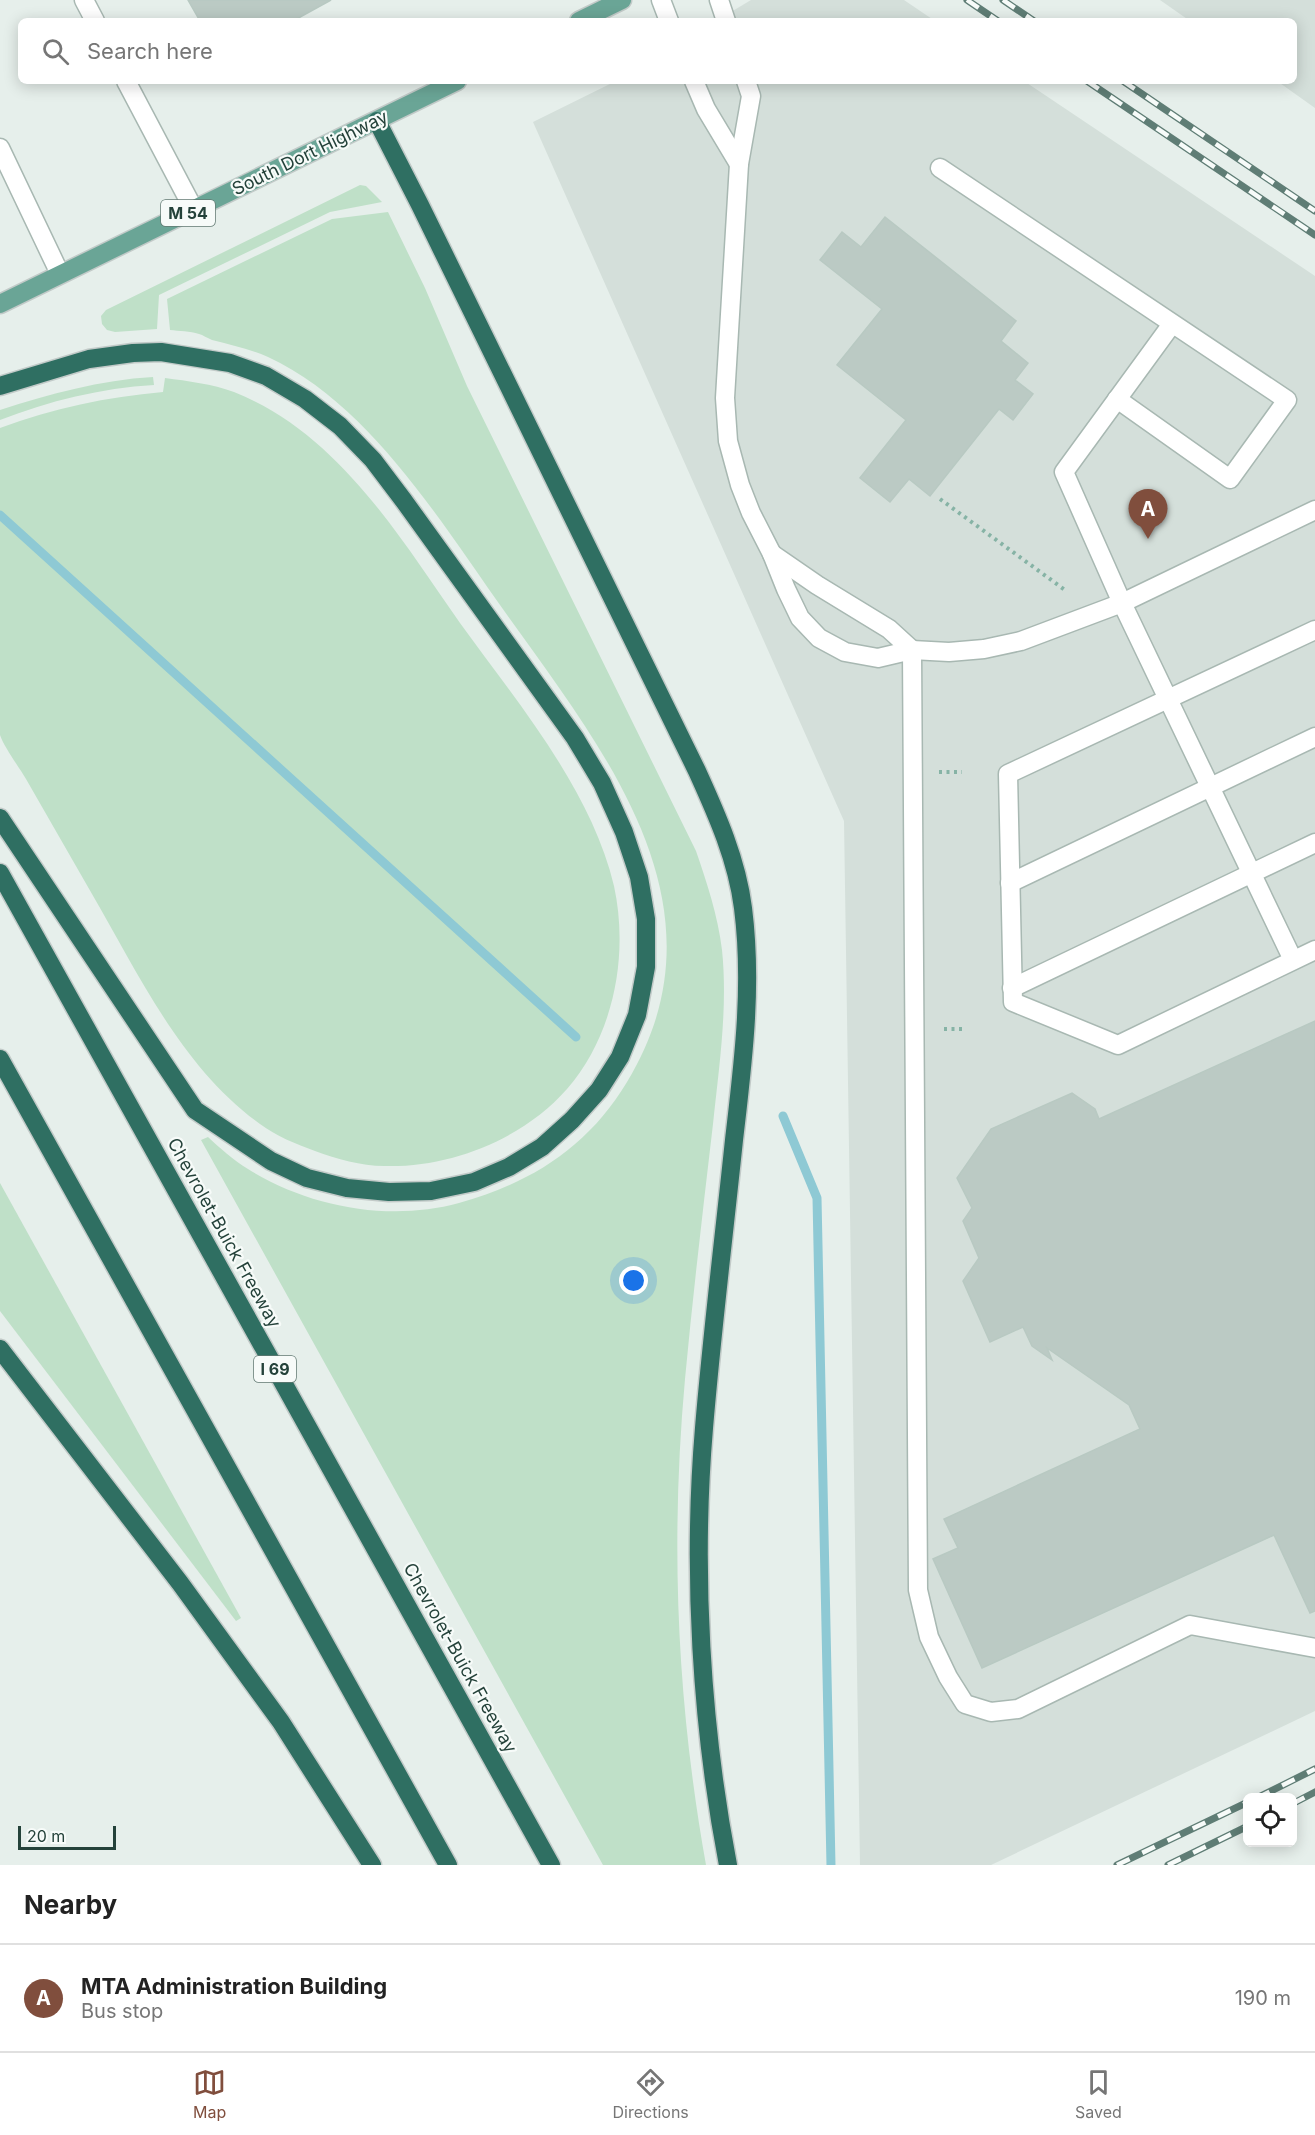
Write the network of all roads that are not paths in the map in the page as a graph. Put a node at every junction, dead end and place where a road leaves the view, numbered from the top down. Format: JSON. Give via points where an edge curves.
{"nodes":[{"id":1,"x":622,"y":0,"type":"edge"},
{"id":2,"x":661,"y":0,"type":"edge"},
{"id":3,"x":719,"y":0,"type":"edge"},
{"id":4,"x":585,"y":18,"type":"edge"},
{"id":5,"x":668,"y":18,"type":"edge"},
{"id":6,"x":725,"y":18,"type":"edge"},
{"id":7,"x":128,"y":84,"type":"edge"},
{"id":8,"x":451,"y":84,"type":"edge"},
{"id":9,"x":695,"y":84,"type":"edge"},
{"id":10,"x":747,"y":84,"type":"edge"},
{"id":11,"x":377,"y":121,"type":"junction"},
{"id":12,"x":0,"y":148,"type":"edge"},
{"id":13,"x":739,"y":164,"type":"junction"},
{"id":14,"x":940,"y":168,"type":"dead end"},
{"id":15,"x":194,"y":210,"type":"junction"},
{"id":16,"x":60,"y":274,"type":"junction"},
{"id":17,"x":0,"y":304,"type":"edge"},
{"id":18,"x":1172,"y":324,"type":"junction"},
{"id":19,"x":0,"y":386,"type":"edge"},
{"id":20,"x":1117,"y":399,"type":"junction"},
{"id":21,"x":1315,"y":510,"type":"edge"},
{"id":22,"x":772,"y":554,"type":"junction"},
{"id":23,"x":1122,"y":603,"type":"junction"},
{"id":24,"x":1315,"y":630,"type":"edge"},
{"id":25,"x":912,"y":650,"type":"junction"},
{"id":26,"x":1168,"y":698,"type":"junction"},
{"id":27,"x":1315,"y":737,"type":"edge"},
{"id":28,"x":1211,"y":787,"type":"junction"},
{"id":29,"x":0,"y":819,"type":"edge"},
{"id":30,"x":1315,"y":843,"type":"edge"},
{"id":31,"x":0,"y":873,"type":"edge"},
{"id":32,"x":1252,"y":874,"type":"junction"},
{"id":33,"x":1010,"y":883,"type":"junction"},
{"id":34,"x":1315,"y":950,"type":"edge"},
{"id":35,"x":1293,"y":960,"type":"junction"},
{"id":36,"x":1012,"y":988,"type":"junction"},
{"id":37,"x":0,"y":1059,"type":"edge"},
{"id":38,"x":0,"y":1349,"type":"edge"},
{"id":39,"x":1315,"y":1648,"type":"edge"},
{"id":40,"x":372,"y":1865,"type":"edge"},
{"id":41,"x":448,"y":1865,"type":"edge"},
{"id":42,"x":550,"y":1865,"type":"edge"},
{"id":43,"x":729,"y":1865,"type":"edge"}],
"edges":[{"from":1,"to":4,"type":"main road"},
{"from":2,"to":5,"type":"lane"},
{"from":3,"to":6,"type":"lane"},
{"from":7,"to":15,"type":"lane"},
{"from":8,"to":11,"type":"main road","name":"South Dort Highway","number":"M 54"},
{"from":9,"to":13,"type":"lane"},
{"from":10,"to":13,"type":"lane","via":[[751,96]]},
{"from":11,"to":15,"type":"main road","name":"South Dort Highway","number":"M 54"},
{"from":11,"to":43,"type":"highway","via":[[697,771],[735,865],[743,905],[749,994],[703,1430],[700,1499],[707,1712]]},
{"from":12,"to":16,"type":"lane"},
{"from":13,"to":22,"type":"lane","via":[[725,398],[728,441],[744,494]]},
{"from":14,"to":18,"type":"lane"},
{"from":15,"to":16,"type":"main road","name":"South Dort Highway","number":"M 54"},
{"from":16,"to":17,"type":"main road","name":"South Dort Highway","number":"M 54"},
{"from":18,"to":20,"type":"lane"},
{"from":18,"to":20,"type":"lane","via":[[1287,400],[1230,479]]},
{"from":19,"to":29,"type":"highway","via":[[110,355],[172,354],[230,363],[266,376],[340,426],[373,460],[404,501],[575,738],[602,783],[639,878],[646,919],[646,967],[637,1015],[620,1057],[599,1090],[542,1147],[509,1167],[474,1182],[431,1191],[347,1188],[307,1178],[270,1161],[195,1110]]},
{"from":20,"to":23,"type":"lane","via":[[1064,472]]},
{"from":21,"to":23,"type":"lane"},
{"from":22,"to":25,"type":"lane","via":[[890,629]]},
{"from":22,"to":25,"type":"lane","via":[[800,618],[819,638],[846,652],[878,658]]},
{"from":23,"to":25,"type":"lane","via":[[1032,637],[984,649]]},
{"from":23,"to":26,"type":"lane"},
{"from":24,"to":26,"type":"lane"},
{"from":25,"to":39,"type":"lane","via":[[918,1590],[929,1637],[965,1704],[991,1712],[1018,1709],[1190,1625]]},
{"from":26,"to":28,"type":"lane"},
{"from":26,"to":33,"type":"lane","via":[[1008,774]]},
{"from":27,"to":28,"type":"lane"},
{"from":28,"to":32,"type":"lane"},
{"from":28,"to":33,"type":"lane"},
{"from":30,"to":32,"type":"lane"},
{"from":31,"to":42,"type":"highway","name":"Chevrolet-Buick Freeway","number":"I 69"},
{"from":32,"to":35,"type":"lane"},
{"from":32,"to":36,"type":"lane"},
{"from":33,"to":36,"type":"lane"},
{"from":34,"to":35,"type":"lane"},
{"from":35,"to":36,"type":"lane","via":[[1118,1045],[1013,1002]]},
{"from":37,"to":41,"type":"highway"},
{"from":38,"to":40,"type":"highway","via":[[180,1583],[280,1722]]}]}
